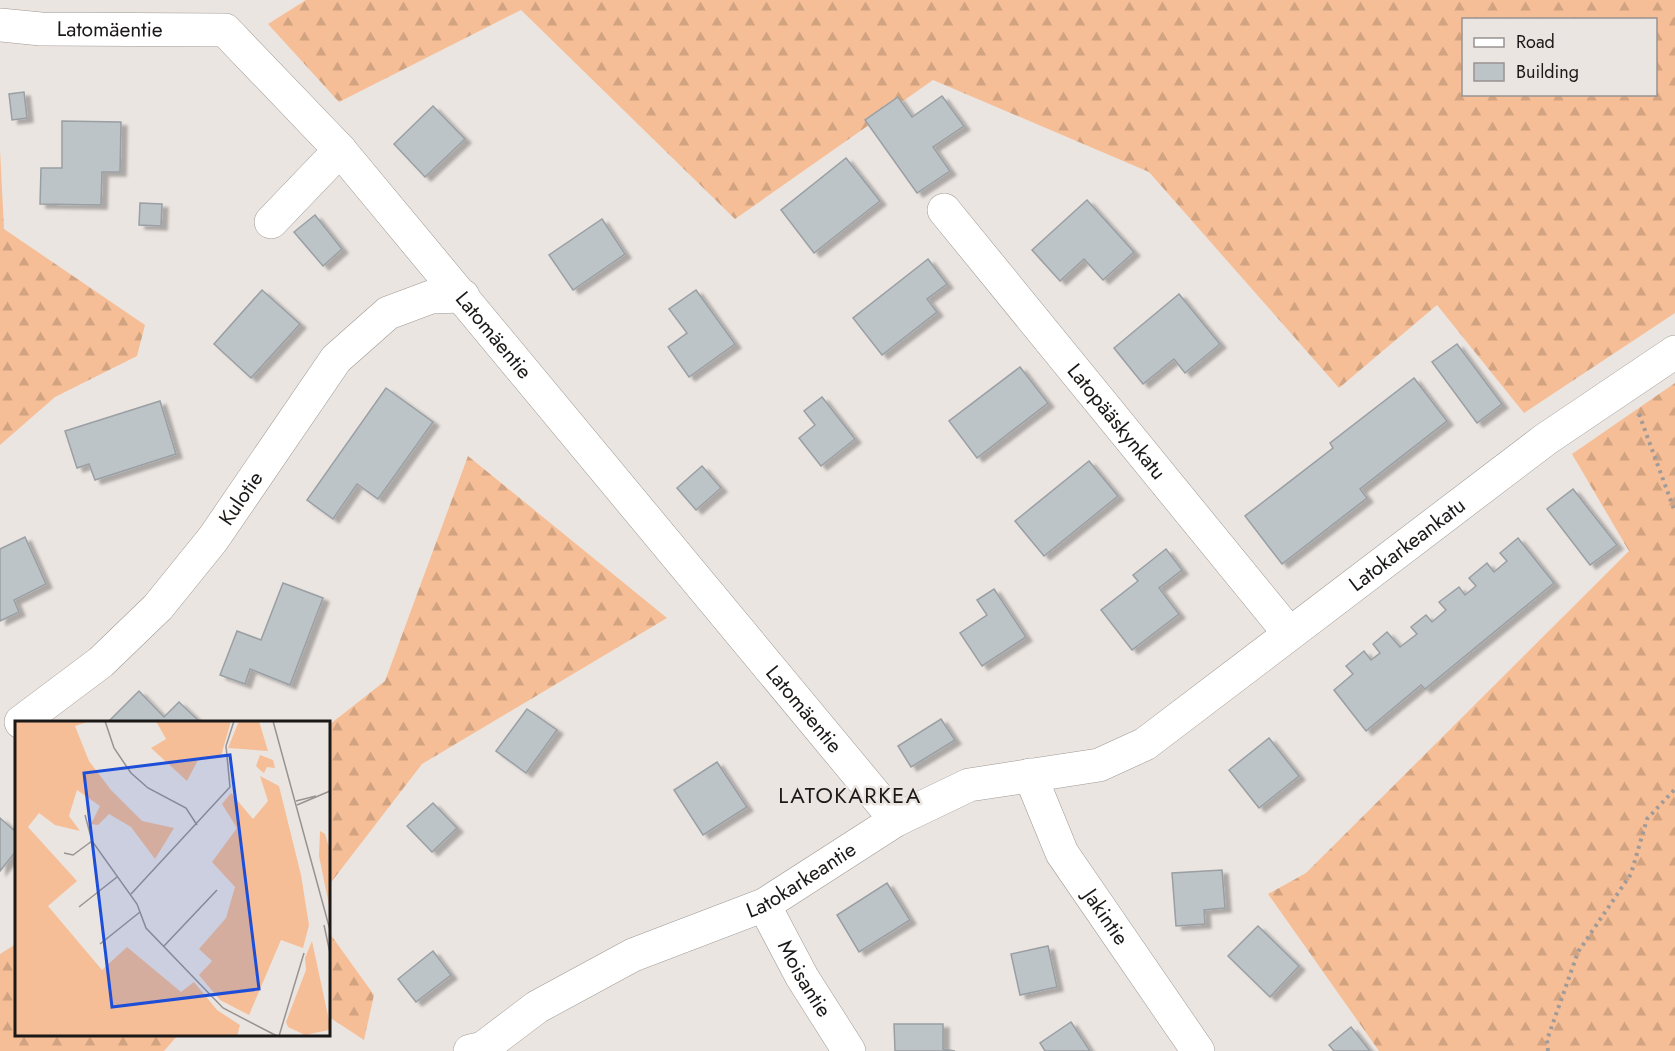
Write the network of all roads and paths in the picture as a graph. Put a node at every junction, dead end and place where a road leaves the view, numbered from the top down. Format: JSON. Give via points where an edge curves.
{"nodes":[{"id":1,"x":0,"y":25,"type":"edge"},
{"id":2,"x":340,"y":150,"type":"junction"},
{"id":3,"x":944,"y":210,"type":"dead end"},
{"id":4,"x":271,"y":222,"type":"dead end"},
{"id":5,"x":464,"y":296,"type":"junction"},
{"id":6,"x":1675,"y":352,"type":"edge"},
{"id":7,"x":1628,"y":383,"type":"junction"},
{"id":8,"x":1675,"y":512,"type":"edge"},
{"id":9,"x":1289,"y":633,"type":"junction"},
{"id":10,"x":24,"y":721,"type":"edge"},
{"id":11,"x":15,"y":727,"type":"edge"},
{"id":12,"x":0,"y":736,"type":"edge"},
{"id":13,"x":1145,"y":744,"type":"joint"},
{"id":14,"x":1030,"y":775,"type":"junction"},
{"id":15,"x":1675,"y":789,"type":"edge"},
{"id":16,"x":896,"y":820,"type":"junction"},
{"id":17,"x":764,"y":905,"type":"junction"},
{"id":18,"x":479,"y":1050,"type":"edge"},
{"id":19,"x":849,"y":1051,"type":"edge"},
{"id":20,"x":1198,"y":1051,"type":"edge"},
{"id":21,"x":1548,"y":1051,"type":"edge"}],
"edges":[{"from":1,"to":2,"type":"street","name":"Latomäentie","via":[[41,29],[225,30]]},
{"from":2,"to":4,"type":"street"},
{"from":2,"to":5,"type":"street","name":"Latomäentie"},
{"from":3,"to":9,"type":"street","name":"Latopääskynkatu"},
{"from":5,"to":10,"type":"street","name":"Kulotie","via":[[431,297],[388,313],[336,359],[213,539],[158,607],[101,662]]},
{"from":5,"to":16,"type":"street","name":"Latomäentie"},
{"from":6,"to":7,"type":"street","name":"Latokarkeankatu"},
{"from":7,"to":8,"type":"path"},
{"from":7,"to":9,"type":"street","name":"Latokarkeankatu","via":[[1545,439]]},
{"from":9,"to":13,"type":"street","name":"Latokarkeankatu"},
{"from":11,"to":12,"type":"street"},
{"from":13,"to":14,"type":"street","name":"Latokarkeantie","via":[[1099,765]]},
{"from":14,"to":16,"type":"street","name":"Latokarkeantie","via":[[969,785]]},
{"from":14,"to":20,"type":"street","name":"Jakintie","via":[[1062,853]]},
{"from":15,"to":21,"type":"path","via":[[1647,819],[1631,874],[1578,952],[1547,1040]]},
{"from":16,"to":17,"type":"street","name":"Latokarkeantie"},
{"from":17,"to":18,"type":"street","name":"Latokarkeantie","via":[[633,955],[537,1007]]},
{"from":17,"to":19,"type":"street","name":"Moisantie","via":[[802,977]]}]}
